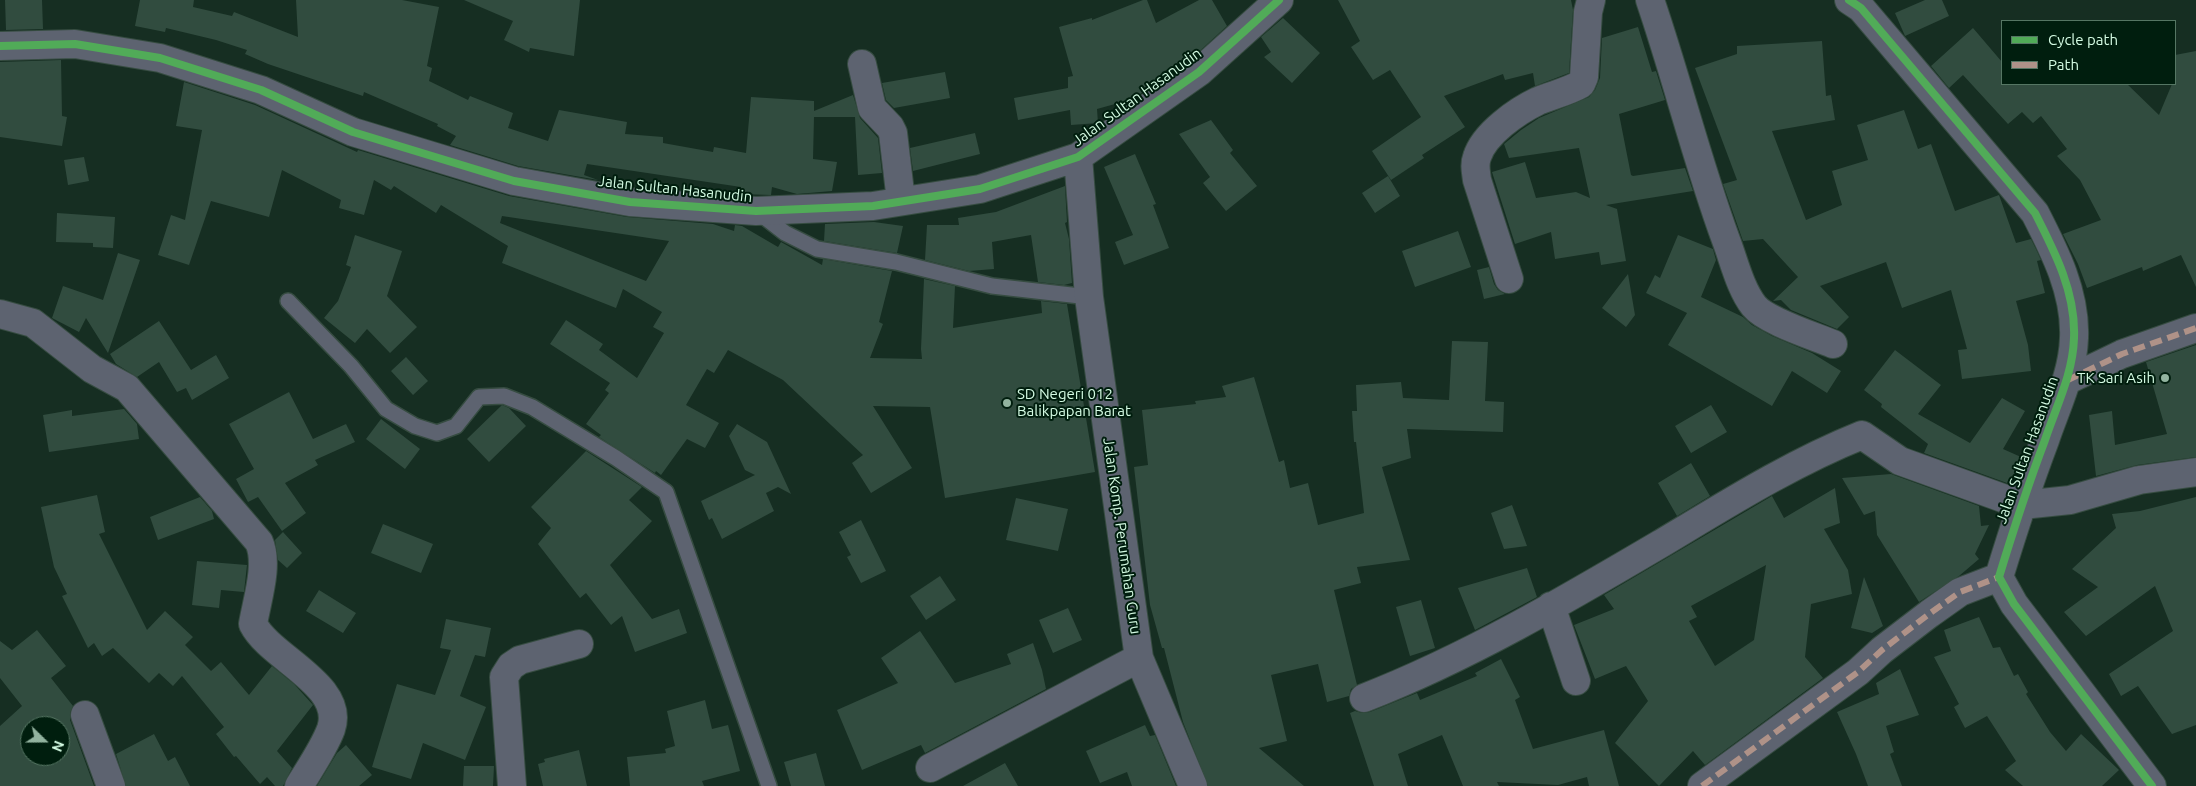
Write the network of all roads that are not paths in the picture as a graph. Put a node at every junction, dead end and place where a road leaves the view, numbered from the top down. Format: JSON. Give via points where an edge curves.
{"nodes":[{"id":1,"x":1280,"y":0,"type":"edge"},
{"id":2,"x":1591,"y":0,"type":"edge"},
{"id":3,"x":1650,"y":0,"type":"edge"},
{"id":4,"x":1849,"y":0,"type":"edge"},
{"id":5,"x":0,"y":46,"type":"edge"},
{"id":6,"x":862,"y":64,"type":"dead end"},
{"id":7,"x":1078,"y":158,"type":"junction"},
{"id":8,"x":901,"y":201,"type":"junction"},
{"id":9,"x":756,"y":211,"type":"junction"},
{"id":10,"x":1509,"y":279,"type":"dead end"},
{"id":11,"x":1089,"y":296,"type":"junction"},
{"id":12,"x":288,"y":301,"type":"dead end"},
{"id":13,"x":0,"y":314,"type":"edge"},
{"id":14,"x":2196,"y":328,"type":"edge"},
{"id":15,"x":1833,"y":344,"type":"dead end"},
{"id":16,"x":2068,"y":380,"type":"junction"},
{"id":17,"x":2196,"y":472,"type":"edge"},
{"id":18,"x":2022,"y":505,"type":"junction"},
{"id":19,"x":1999,"y":577,"type":"junction"},
{"id":20,"x":1551,"y":606,"type":"junction"},
{"id":21,"x":578,"y":644,"type":"dead end"},
{"id":22,"x":1139,"y":658,"type":"junction"},
{"id":23,"x":1576,"y":681,"type":"dead end"},
{"id":24,"x":1364,"y":698,"type":"dead end"},
{"id":25,"x":85,"y":716,"type":"dead end"},
{"id":26,"x":930,"y":768,"type":"dead end"},
{"id":27,"x":111,"y":786,"type":"edge"},
{"id":28,"x":300,"y":786,"type":"edge"},
{"id":29,"x":512,"y":786,"type":"edge"},
{"id":30,"x":769,"y":786,"type":"edge"},
{"id":31,"x":1192,"y":786,"type":"edge"},
{"id":32,"x":1702,"y":786,"type":"edge"},
{"id":33,"x":2152,"y":786,"type":"edge"}],
"edges":[{"from":1,"to":7,"type":"street","name":"Jalan Sultan Hasanudin","via":[[1199,72]]},
{"from":2,"to":10,"type":"street","via":[[1581,84],[1538,101],[1506,119],[1477,156],[1477,180]]},
{"from":3,"to":15,"type":"street","via":[[1710,197],[1746,292],[1755,307],[1766,316]]},
{"from":4,"to":16,"type":"street","name":"Jalan Sultan Hasanudin","via":[[1861,8],[2035,213],[2069,289],[2074,338]]},
{"from":5,"to":9,"type":"street","name":"Jalan Sultan Hasanudin","via":[[75,44],[160,58],[261,90],[353,132],[514,181],[630,202]]},
{"from":6,"to":8,"type":"street","via":[[872,108],[890,127],[895,140]]},
{"from":7,"to":8,"type":"street","name":"Jalan Sultan Hasanudin","via":[[980,189]]},
{"from":7,"to":11,"type":"street","name":"Jalan Komp. Perumahan Guru"},
{"from":8,"to":9,"type":"street","name":"Jalan Sultan Hasanudin","via":[[872,206]]},
{"from":9,"to":11,"type":"lane","via":[[784,233],[817,249],[896,262],[992,286]]},
{"from":11,"to":22,"type":"street","name":"Jalan Komp. Perumahan Guru"},
{"from":12,"to":30,"type":"lane","via":[[351,366],[386,409],[415,426],[437,432],[456,426],[479,396],[504,396],[532,407],[666,492]]},
{"from":13,"to":28,"type":"street","via":[[33,323],[92,369],[127,388],[259,542],[264,562],[253,624],[264,640],[320,687],[334,712],[331,728]]},
{"from":14,"to":16,"type":"street","via":[[2122,354]]},
{"from":16,"to":18,"type":"street","name":"Jalan Sultan Hasanudin"},
{"from":17,"to":18,"type":"street","via":[[2139,480],[2070,500]]},
{"from":18,"to":19,"type":"street","name":"Jalan Sultan Hasanudin"},
{"from":18,"to":20,"type":"street","via":[[1900,461],[1862,435],[1826,450]]},
{"from":19,"to":32,"type":"street","via":[[1960,592],[1858,672]]},
{"from":19,"to":33,"type":"street","via":[[2014,604]]},
{"from":20,"to":23,"type":"street"},
{"from":20,"to":24,"type":"street","via":[[1456,658]]},
{"from":21,"to":29,"type":"street","via":[[520,660],[504,677]]},
{"from":22,"to":26,"type":"street"},
{"from":22,"to":31,"type":"street","name":"Jalan Komp. Perumahan Guru"},
{"from":25,"to":27,"type":"street"}]}
